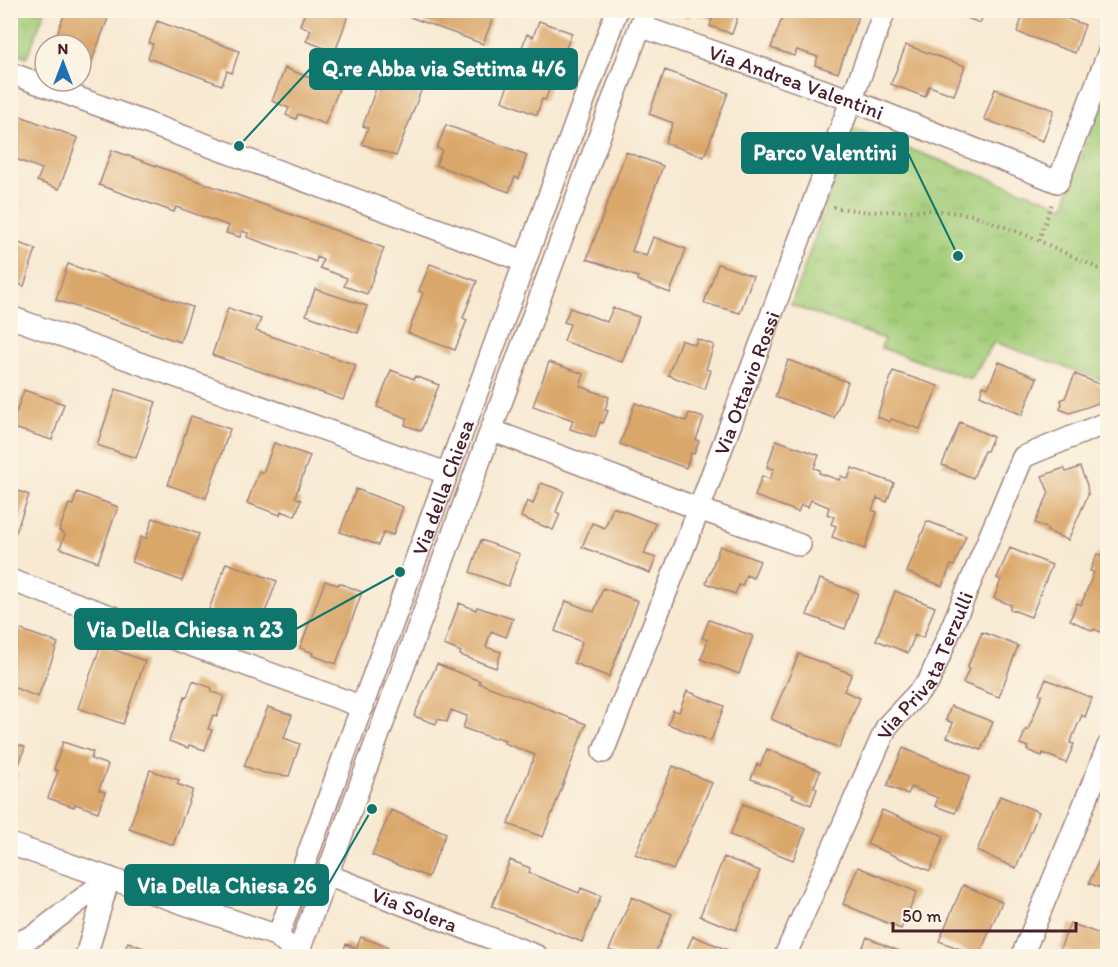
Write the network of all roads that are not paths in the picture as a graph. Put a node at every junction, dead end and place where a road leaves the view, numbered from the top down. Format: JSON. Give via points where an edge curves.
{"nodes":[{"id":1,"x":885,"y":10,"type":"edge"},
{"id":2,"x":613,"y":12,"type":"edge"},
{"id":3,"x":643,"y":18,"type":"edge"},
{"id":4,"x":1107,"y":54,"type":"edge"},
{"id":5,"x":10,"y":73,"type":"edge"},
{"id":6,"x":851,"y":100,"type":"junction"},
{"id":7,"x":524,"y":261,"type":"junction"},
{"id":8,"x":10,"y":317,"type":"edge"},
{"id":9,"x":1107,"y":422,"type":"edge"},
{"id":10,"x":491,"y":430,"type":"junction"},
{"id":11,"x":446,"y":473,"type":"junction"},
{"id":12,"x":699,"y":509,"type":"junction"},
{"id":13,"x":800,"y":545,"type":"dead end"},
{"id":14,"x":10,"y":580,"type":"edge"},
{"id":15,"x":363,"y":707,"type":"junction"},
{"id":16,"x":1107,"y":746,"type":"edge"},
{"id":17,"x":603,"y":752,"type":"dead end"},
{"id":18,"x":10,"y":844,"type":"edge"},
{"id":19,"x":327,"y":875,"type":"junction"},
{"id":20,"x":109,"y":878,"type":"junction"},
{"id":21,"x":278,"y":936,"type":"junction"},
{"id":22,"x":10,"y":946,"type":"edge"},
{"id":23,"x":298,"y":956,"type":"edge"},
{"id":24,"x":86,"y":957,"type":"edge"},
{"id":25,"x":537,"y":957,"type":"edge"},
{"id":26,"x":785,"y":957,"type":"edge"},
{"id":27,"x":1022,"y":957,"type":"edge"}],
"edges":[{"from":1,"to":6,"type":"street","name":"Via Ottavio Rossi"},
{"from":2,"to":7,"type":"street","name":"Via della Chiesa"},
{"from":3,"to":6,"type":"street","name":"Via Andrea Valentini"},
{"from":3,"to":10,"type":"street","name":"Via della Chiesa"},
{"from":4,"to":6,"type":"street","name":"Via Andrea Valentini","via":[[1058,182]]},
{"from":5,"to":7,"type":"street"},
{"from":6,"to":12,"type":"street","name":"Via Ottavio Rossi"},
{"from":7,"to":11,"type":"street","name":"Via della Chiesa"},
{"from":8,"to":11,"type":"street"},
{"from":9,"to":26,"type":"street","name":"Via Privata Terzulli","via":[[1023,457],[929,681],[887,726]]},
{"from":10,"to":12,"type":"street"},
{"from":10,"to":19,"type":"street","name":"Via della Chiesa"},
{"from":11,"to":15,"type":"street","name":"Via della Chiesa"},
{"from":12,"to":13,"type":"street"},
{"from":12,"to":17,"type":"street","name":"Via Ottavio Rossi"},
{"from":14,"to":15,"type":"street"},
{"from":15,"to":21,"type":"street","name":"Via della Chiesa"},
{"from":16,"to":27,"type":"street"},
{"from":18,"to":20,"type":"street"},
{"from":19,"to":23,"type":"street","name":"Via della Chiesa"},
{"from":19,"to":25,"type":"street","name":"Via Solera"},
{"from":20,"to":21,"type":"street"},
{"from":20,"to":22,"type":"street","via":[[35,935]]},
{"from":20,"to":24,"type":"street"},
{"from":21,"to":23,"type":"street","name":"Via della Chiesa"}]}
